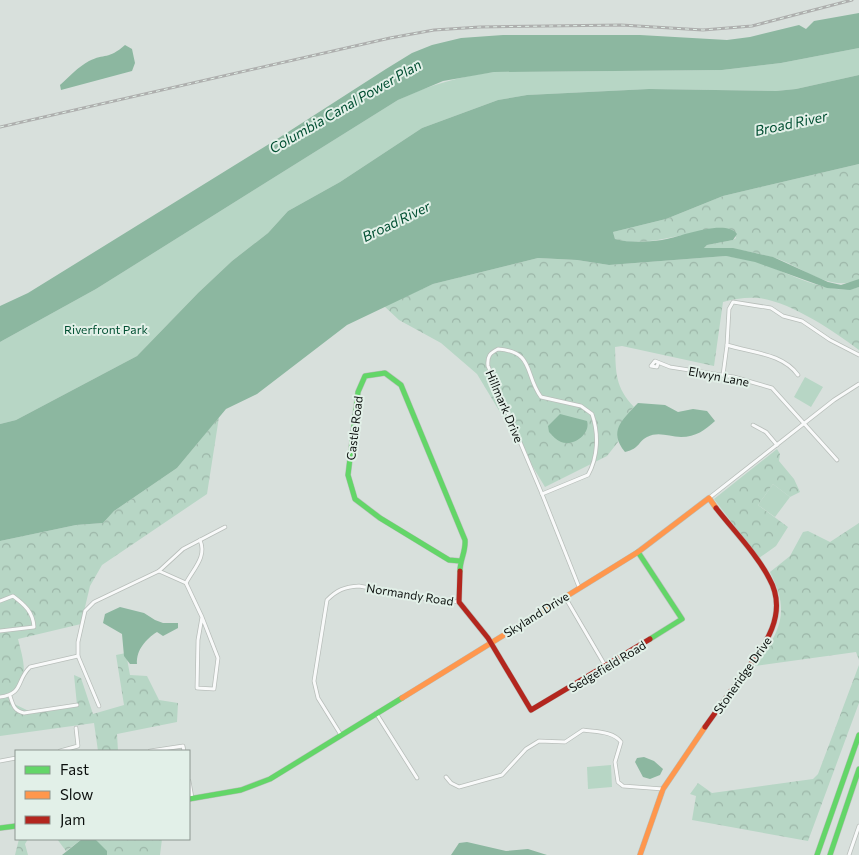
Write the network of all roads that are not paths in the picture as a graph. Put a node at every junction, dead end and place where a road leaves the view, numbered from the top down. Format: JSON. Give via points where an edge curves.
{"nodes":[{"id":1,"x":727,"y":345,"type":"junction"},
{"id":2,"x":859,"y":356,"type":"edge"},
{"id":3,"x":658,"y":363,"type":"dead end"},
{"id":4,"x":723,"y":375,"type":"junction"},
{"id":5,"x":798,"y":375,"type":"dead end"},
{"id":6,"x":859,"y":384,"type":"edge"},
{"id":7,"x":805,"y":424,"type":"junction"},
{"id":8,"x":753,"y":425,"type":"dead end"},
{"id":9,"x":777,"y":445,"type":"junction"},
{"id":10,"x":837,"y":460,"type":"dead end"},
{"id":11,"x":542,"y":494,"type":"junction"},
{"id":12,"x":709,"y":498,"type":"junction"},
{"id":13,"x":224,"y":527,"type":"dead end"},
{"id":14,"x":200,"y":540,"type":"junction"},
{"id":15,"x":638,"y":552,"type":"junction"},
{"id":16,"x":460,"y":561,"type":"junction"},
{"id":17,"x":159,"y":571,"type":"junction"},
{"id":18,"x":186,"y":583,"type":"junction"},
{"id":19,"x":579,"y":587,"type":"junction"},
{"id":20,"x":564,"y":597,"type":"junction"},
{"id":21,"x":0,"y":601,"type":"edge"},
{"id":22,"x":459,"y":602,"type":"junction"},
{"id":23,"x":202,"y":618,"type":"junction"},
{"id":24,"x":0,"y":631,"type":"edge"},
{"id":25,"x":489,"y":643,"type":"junction"},
{"id":26,"x":78,"y":656,"type":"junction"},
{"id":27,"x":606,"y":667,"type":"junction"},
{"id":28,"x":10,"y":696,"type":"junction"},
{"id":29,"x":0,"y":698,"type":"edge"},
{"id":30,"x":77,"y":705,"type":"dead end"},
{"id":31,"x":99,"y":706,"type":"dead end"},
{"id":32,"x":376,"y":713,"type":"junction"},
{"id":33,"x":76,"y":728,"type":"dead end"},
{"id":34,"x":341,"y":734,"type":"junction"},
{"id":35,"x":859,"y":735,"type":"edge"},
{"id":36,"x":64,"y":750,"type":"edge"},
{"id":37,"x":157,"y":750,"type":"edge"},
{"id":38,"x":184,"y":750,"type":"edge"},
{"id":39,"x":15,"y":758,"type":"edge"},
{"id":40,"x":0,"y":760,"type":"edge"},
{"id":41,"x":859,"y":769,"type":"edge"},
{"id":42,"x":446,"y":777,"type":"dead end"},
{"id":43,"x":417,"y":778,"type":"dead end"},
{"id":44,"x":663,"y":789,"type":"junction"},
{"id":45,"x":190,"y":799,"type":"edge"},
{"id":46,"x":15,"y":826,"type":"edge"},
{"id":47,"x":859,"y":826,"type":"edge"},
{"id":48,"x":0,"y":828,"type":"edge"},
{"id":49,"x":640,"y":855,"type":"edge"},
{"id":50,"x":816,"y":855,"type":"edge"},
{"id":51,"x":832,"y":855,"type":"edge"},
{"id":52,"x":849,"y":855,"type":"edge"}],
"edges":[{"from":1,"to":2,"type":"street","via":[[729,309],[733,302],[742,302],[771,308],[783,316],[802,321]]},
{"from":1,"to":4,"type":"street"},
{"from":1,"to":5,"type":"street","via":[[779,359]]},
{"from":3,"to":4,"type":"street","name":"Elwyn Lane"},
{"from":4,"to":7,"type":"street","name":"Elwyn Lane","via":[[772,388]]},
{"from":6,"to":7,"type":"street","name":"Skyland Drive"},
{"from":7,"to":9,"type":"street","name":"Skyland Drive"},
{"from":7,"to":10,"type":"street","name":"Elwyn Lane"},
{"from":8,"to":9,"type":"street","via":[[766,432]]},
{"from":9,"to":12,"type":"street","name":"Skyland Drive"},
{"from":11,"to":11,"type":"street","name":"Hillmark Drive","via":[[488,366],[490,353],[498,348],[516,351],[524,357],[541,397],[587,409],[595,421],[596,456],[588,475]]},
{"from":11,"to":19,"type":"street","name":"Hillmark Drive"},
{"from":12,"to":15,"type":"main road","name":"Skyland Drive"},
{"from":12,"to":44,"type":"main road","name":"Stoneridge Drive","via":[[769,578],[776,591],[779,610],[765,645]]},
{"from":13,"to":14,"type":"street"},
{"from":14,"to":17,"type":"street","via":[[183,549]]},
{"from":14,"to":18,"type":"street","via":[[203,556]]},
{"from":15,"to":19,"type":"main road","name":"Skyland Drive"},
{"from":15,"to":27,"type":"main road","name":"Sedgefield Road","via":[[682,619]]},
{"from":16,"to":16,"type":"main road","name":"Castle Road","via":[[466,550],[465,540],[401,385],[390,374],[382,372],[365,376],[358,392],[348,475],[355,499],[449,560]]},
{"from":16,"to":22,"type":"main road","name":"Castle Road"},
{"from":17,"to":18,"type":"street"},
{"from":17,"to":26,"type":"street","via":[[94,602],[85,611]]},
{"from":18,"to":23,"type":"street"},
{"from":19,"to":20,"type":"main road","name":"Skyland Drive"},
{"from":20,"to":25,"type":"main road","name":"Skyland Drive"},
{"from":20,"to":27,"type":"street"},
{"from":21,"to":24,"type":"street","via":[[13,596],[26,605],[34,618],[34,627]]},
{"from":22,"to":25,"type":"main road"},
{"from":22,"to":34,"type":"street","name":"Normandy Road","via":[[359,586],[346,587],[327,600],[315,691]]},
{"from":23,"to":23,"type":"street","via":[[197,688],[214,689],[218,658]]},
{"from":25,"to":27,"type":"main road","name":"Sedgefield Road","via":[[531,710]]},
{"from":25,"to":32,"type":"main road","name":"Skyland Drive"},
{"from":26,"to":28,"type":"street","via":[[30,667],[16,692]]},
{"from":26,"to":31,"type":"street"},
{"from":28,"to":29,"type":"street"},
{"from":28,"to":30,"type":"street","via":[[14,709],[24,713]]},
{"from":32,"to":34,"type":"main road","name":"Skyland Drive"},
{"from":32,"to":43,"type":"street"},
{"from":33,"to":36,"type":"street","via":[[78,746]]},
{"from":34,"to":45,"type":"main road","name":"Skyland Drive","via":[[270,779],[241,790]]},
{"from":35,"to":50,"type":"main road"},
{"from":37,"to":38,"type":"street","via":[[183,746]]},
{"from":39,"to":40,"type":"street"},
{"from":41,"to":51,"type":"main road"},
{"from":42,"to":44,"type":"street","via":[[459,787],[502,775],[526,749],[539,741],[565,742],[583,730],[608,734],[620,742],[615,762],[618,782],[623,786]]},
{"from":44,"to":49,"type":"main road","name":"Stoneridge Drive"},
{"from":46,"to":48,"type":"main road"},
{"from":47,"to":52,"type":"street"}]}
